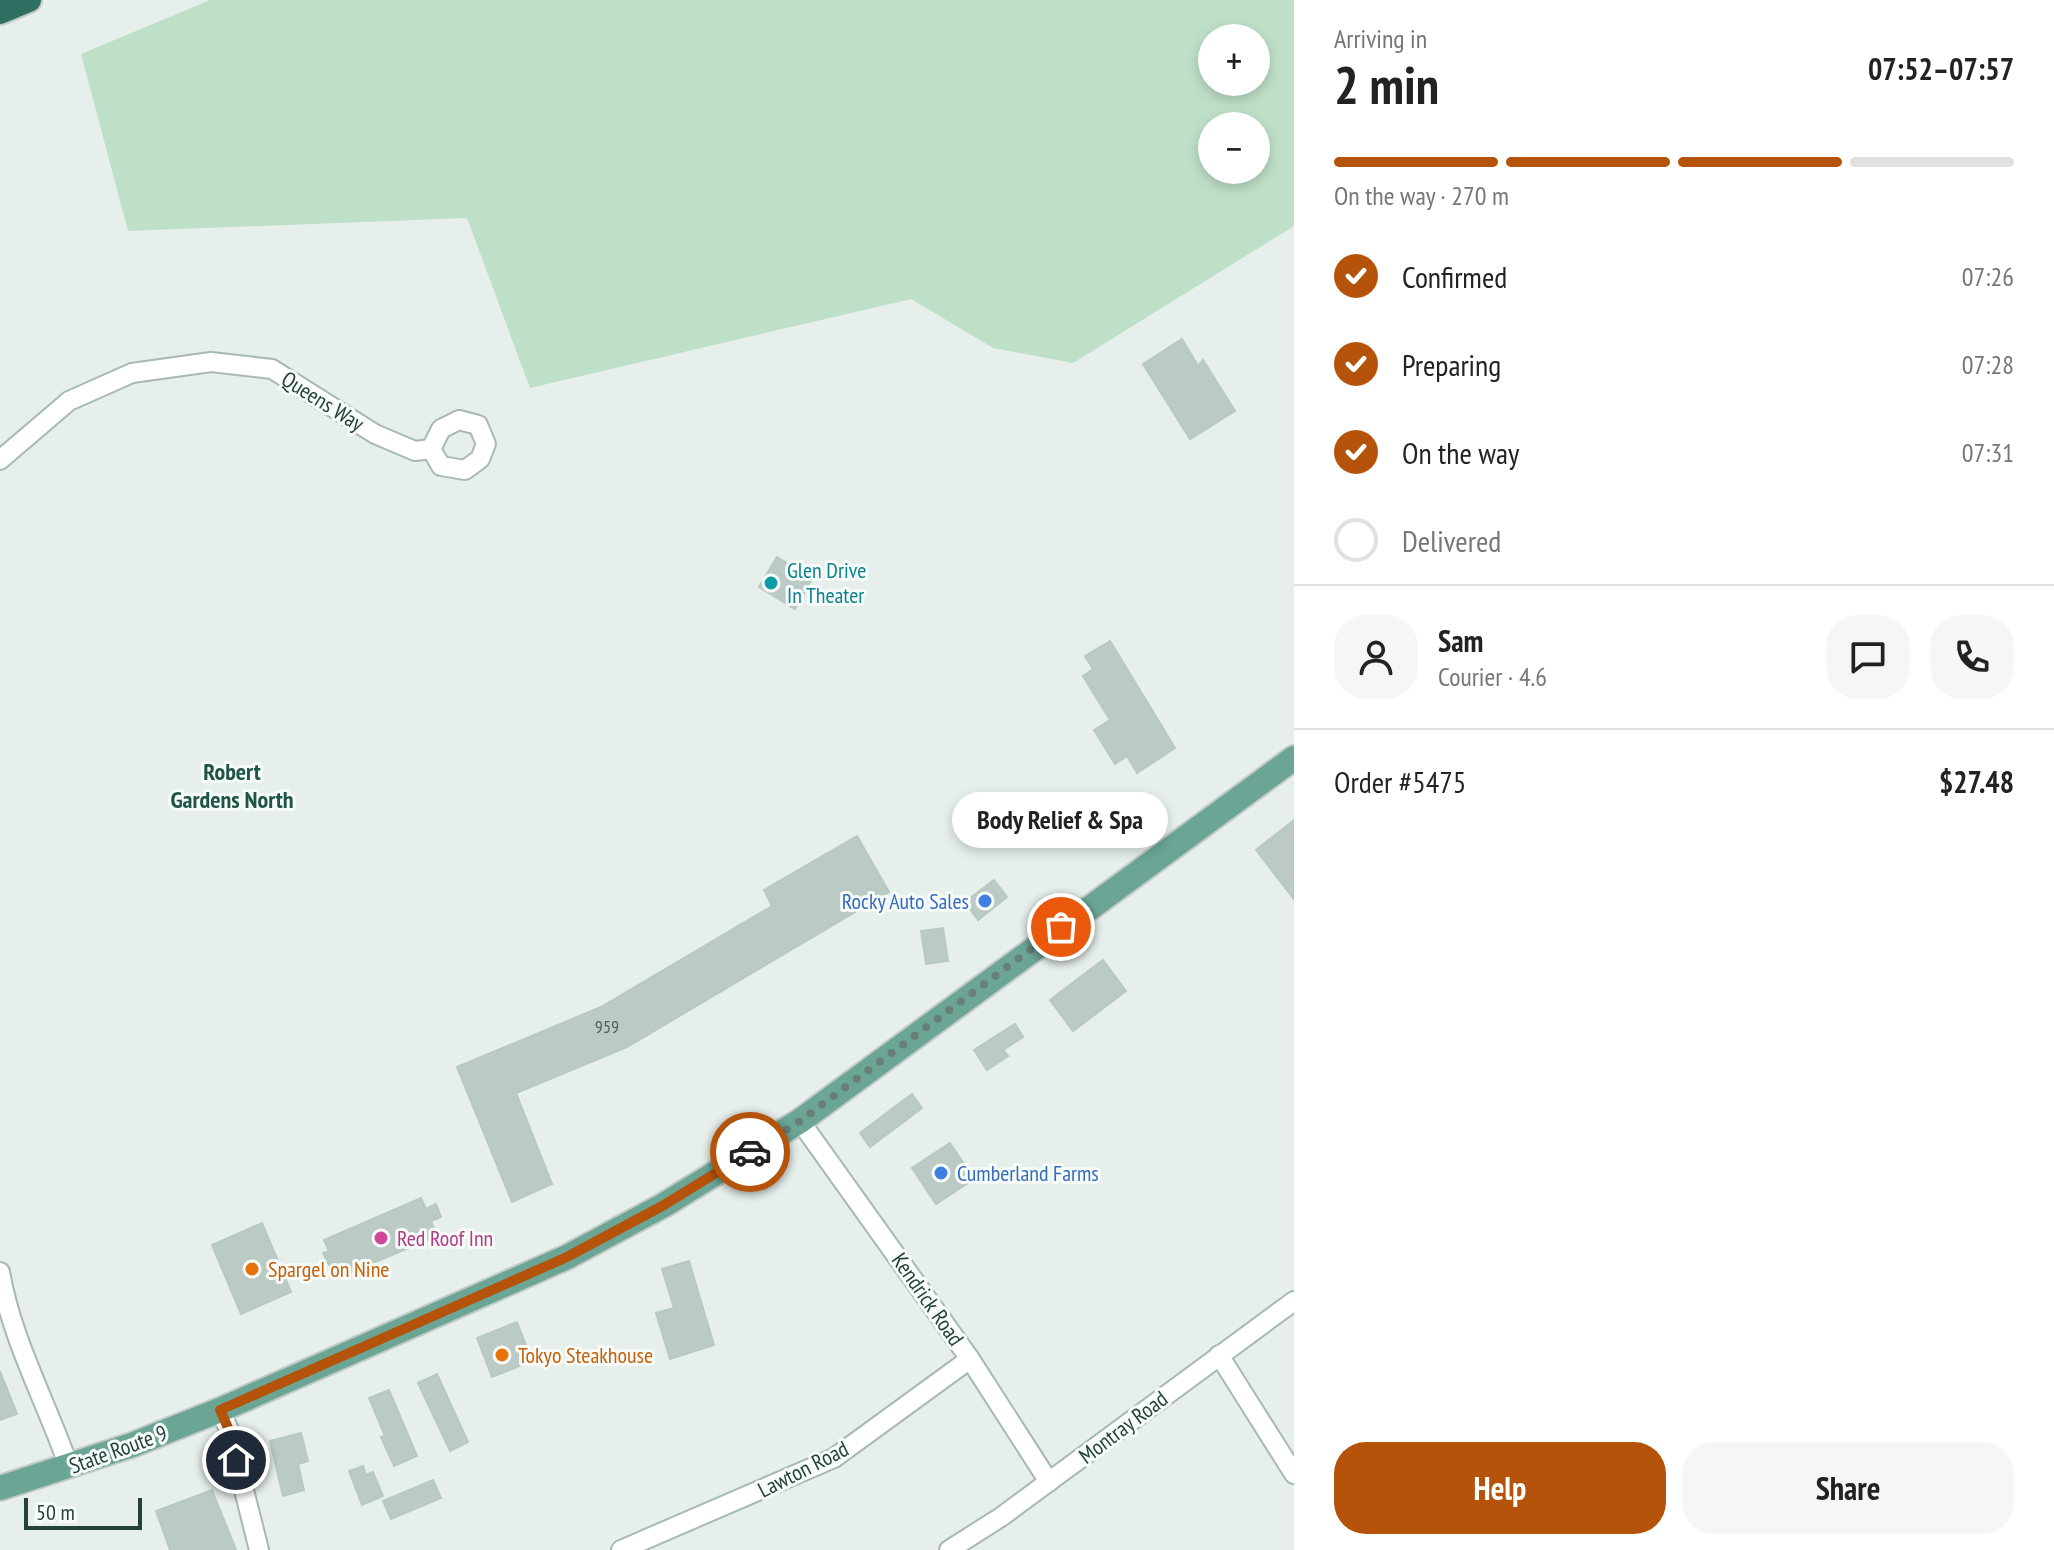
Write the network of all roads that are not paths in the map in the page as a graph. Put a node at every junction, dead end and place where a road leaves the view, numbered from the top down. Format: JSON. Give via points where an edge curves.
{"nodes":[{"id":1,"x":29,"y":0,"type":"edge"},
{"id":2,"x":0,"y":12,"type":"edge"},
{"id":3,"x":431,"y":449,"type":"dead end"},
{"id":4,"x":0,"y":460,"type":"edge"},
{"id":5,"x":1294,"y":758,"type":"edge"},
{"id":6,"x":800,"y":1121,"type":"junction"},
{"id":7,"x":0,"y":1272,"type":"edge"},
{"id":8,"x":1294,"y":1301,"type":"edge"},
{"id":9,"x":1219,"y":1355,"type":"junction"},
{"id":10,"x":970,"y":1359,"type":"junction"},
{"id":11,"x":220,"y":1410,"type":"junction"},
{"id":12,"x":69,"y":1467,"type":"junction"},
{"id":13,"x":1294,"y":1474,"type":"edge"},
{"id":14,"x":1049,"y":1482,"type":"junction"},
{"id":15,"x":0,"y":1488,"type":"edge"},
{"id":16,"x":259,"y":1550,"type":"edge"},
{"id":17,"x":621,"y":1550,"type":"edge"},
{"id":18,"x":949,"y":1550,"type":"edge"}],
"edges":[{"from":1,"to":2,"type":"highway"},
{"from":3,"to":4,"type":"street","name":"Queens Way","via":[[415,451],[375,434],[272,369],[211,362],[132,373],[69,401]]},
{"from":5,"to":6,"type":"main road","name":"State Route 9"},
{"from":6,"to":10,"type":"street","name":"Kendrick Road"},
{"from":6,"to":11,"type":"main road","name":"State Route 9","via":[[567,1257]]},
{"from":7,"to":12,"type":"street","via":[[20,1346]]},
{"from":8,"to":9,"type":"street","name":"Montray Road"},
{"from":9,"to":13,"type":"street"},
{"from":9,"to":14,"type":"street","name":"Montray Road"},
{"from":10,"to":14,"type":"street","name":"Kendrick Road"},
{"from":10,"to":17,"type":"street","name":"Lawton Road","via":[[834,1458]]},
{"from":11,"to":12,"type":"main road","name":"State Route 9"},
{"from":11,"to":16,"type":"street"},
{"from":12,"to":15,"type":"main road","name":"State Route 9"},
{"from":14,"to":18,"type":"street","name":"Montray Road"}]}
